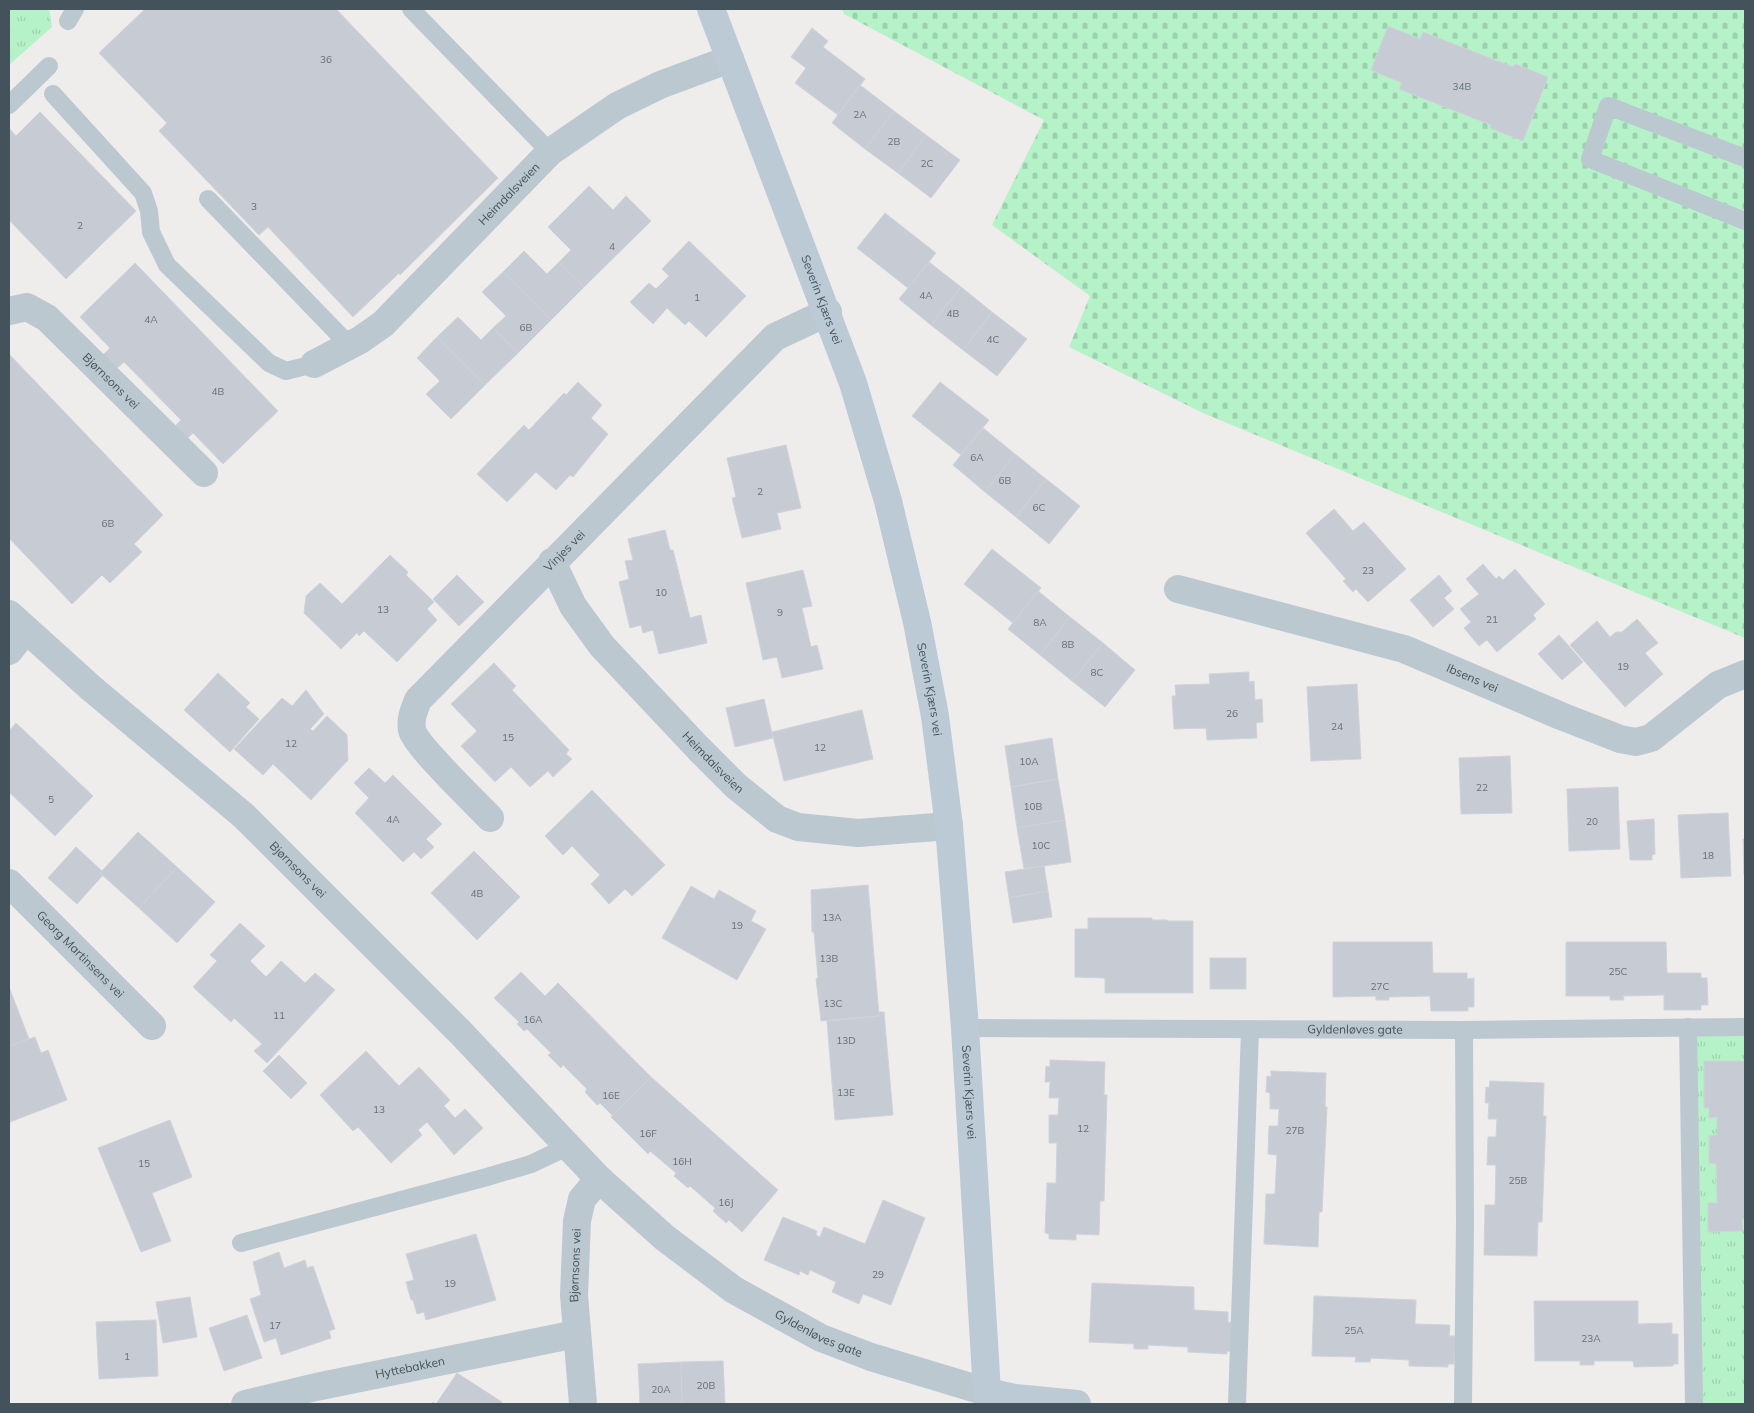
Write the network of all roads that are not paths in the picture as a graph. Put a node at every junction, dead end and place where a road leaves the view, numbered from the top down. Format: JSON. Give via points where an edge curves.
{"nodes":[{"id":1,"x":410,"y":9,"type":"edge"},
{"id":2,"x":711,"y":9,"type":"edge"},
{"id":3,"x":730,"y":59,"type":"junction"},
{"id":4,"x":49,"y":66,"type":"dead end"},
{"id":5,"x":53,"y":94,"type":"dead end"},
{"id":6,"x":9,"y":105,"type":"edge"},
{"id":7,"x":550,"y":152,"type":"junction"},
{"id":8,"x":1745,"y":158,"type":"edge"},
{"id":9,"x":208,"y":199,"type":"dead end"},
{"id":10,"x":1745,"y":221,"type":"edge"},
{"id":11,"x":9,"y":311,"type":"edge"},
{"id":12,"x":828,"y":312,"type":"junction"},
{"id":13,"x":350,"y":346,"type":"junction"},
{"id":14,"x":314,"y":364,"type":"joint"},
{"id":15,"x":204,"y":473,"type":"dead end"},
{"id":16,"x":552,"y":562,"type":"junction"},
{"id":17,"x":1178,"y":589,"type":"dead end"},
{"id":18,"x":18,"y":622,"type":"edge"},
{"id":19,"x":9,"y":650,"type":"edge"},
{"id":20,"x":1745,"y":674,"type":"edge"},
{"id":21,"x":490,"y":818,"type":"dead end"},
{"id":22,"x":949,"y":826,"type":"junction"},
{"id":23,"x":9,"y":883,"type":"edge"},
{"id":24,"x":152,"y":1026,"type":"dead end"},
{"id":25,"x":1688,"y":1027,"type":"junction"},
{"id":26,"x":1745,"y":1027,"type":"edge"},
{"id":27,"x":965,"y":1028,"type":"junction"},
{"id":28,"x":1250,"y":1030,"type":"junction"},
{"id":29,"x":1464,"y":1030,"type":"junction"},
{"id":30,"x":568,"y":1146,"type":"junction"},
{"id":31,"x":599,"y":1179,"type":"junction"},
{"id":32,"x":242,"y":1243,"type":"dead end"},
{"id":33,"x":576,"y":1334,"type":"junction"},
{"id":34,"x":988,"y":1398,"type":"edge"},
{"id":35,"x":245,"y":1404,"type":"edge"},
{"id":36,"x":583,"y":1404,"type":"edge"},
{"id":37,"x":1077,"y":1404,"type":"edge"},
{"id":38,"x":1237,"y":1404,"type":"edge"},
{"id":39,"x":1463,"y":1404,"type":"edge"},
{"id":40,"x":1694,"y":1404,"type":"edge"}],
"edges":[{"from":1,"to":7,"type":"lane"},
{"from":2,"to":3,"type":"main road","name":"Severin Kjærs vei"},
{"from":3,"to":7,"type":"street","name":"Heimdalsveien","via":[[660,85],[618,106]]},
{"from":3,"to":12,"type":"main road","name":"Severin Kjærs vei"},
{"from":4,"to":6,"type":"lane"},
{"from":5,"to":14,"type":"lane","via":[[143,193],[151,232],[167,265],[269,363],[286,371]]},
{"from":7,"to":13,"type":"street","name":"Heimdalsveien","via":[[383,324]]},
{"from":8,"to":10,"type":"lane","via":[[1608,106],[1590,159]]},
{"from":9,"to":13,"type":"lane"},
{"from":11,"to":15,"type":"street","name":"Bjørnsons vei","via":[[27,307],[47,318]]},
{"from":12,"to":16,"type":"street","name":"Vinjes vei","via":[[776,337]]},
{"from":12,"to":22,"type":"main road","name":"Severin Kjærs vei","via":[[885,492],[917,622],[935,716]]},
{"from":13,"to":14,"type":"street","name":"Heimdalsveien"},
{"from":16,"to":21,"type":"street","name":"Vinjes vei","via":[[418,700],[412,715],[412,731],[422,746]]},
{"from":16,"to":22,"type":"street","name":"Heimdalsveien","via":[[573,606],[602,646],[730,779],[777,819],[798,827],[858,832]]},
{"from":17,"to":20,"type":"street","name":"Ibsens vei","via":[[1404,649],[1561,716],[1636,742],[1651,738],[1718,685]]},
{"from":18,"to":19,"type":"street"},
{"from":18,"to":30,"type":"street","name":"Bjørnsons vei","via":[[91,688],[244,816],[460,1032]]},
{"from":22,"to":27,"type":"main road","name":"Severin Kjærs vei"},
{"from":23,"to":24,"type":"street","name":"Georg Martinsens vei"},
{"from":25,"to":26,"type":"lane","name":"Gyldenløves gate"},
{"from":25,"to":29,"type":"lane","name":"Gyldenløves gate"},
{"from":25,"to":40,"type":"lane"},
{"from":27,"to":28,"type":"lane","name":"Gyldenløves gate"},
{"from":27,"to":34,"type":"main road","name":"Severin Kjærs vei"},
{"from":28,"to":29,"type":"lane","name":"Gyldenløves gate"},
{"from":28,"to":38,"type":"lane"},
{"from":29,"to":39,"type":"lane"},
{"from":30,"to":31,"type":"street","name":"Bjørnsons vei"},
{"from":30,"to":32,"type":"lane","via":[[531,1164]]},
{"from":31,"to":33,"type":"street","name":"Bjørnsons vei","via":[[582,1199],[577,1221]]},
{"from":31,"to":34,"type":"street","name":"Gyldenløves gate","via":[[665,1238],[734,1290],[821,1338]]},
{"from":33,"to":35,"type":"street","name":"Hyttebakken"},
{"from":33,"to":36,"type":"street","name":"Bjørnsons vei"},
{"from":34,"to":37,"type":"main road","name":"Gyldenløves gate"}]}
